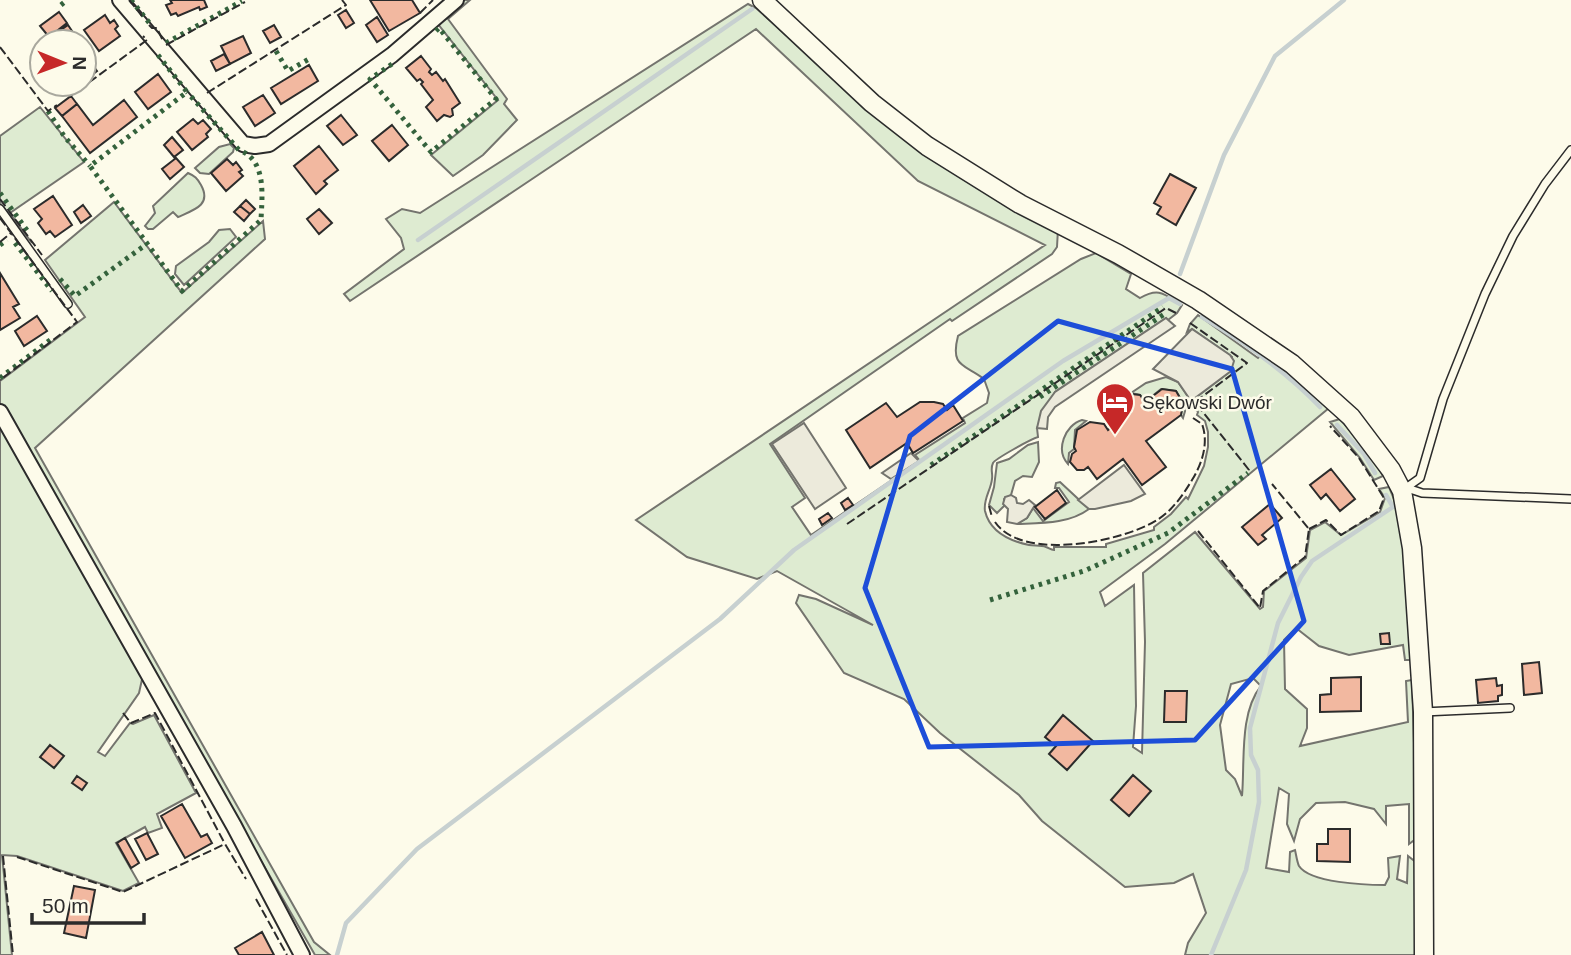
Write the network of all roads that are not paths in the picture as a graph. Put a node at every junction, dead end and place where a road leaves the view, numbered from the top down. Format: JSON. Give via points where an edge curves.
{"nodes":[{"id":1,"x":120,"y":0,"type":"edge"},
{"id":2,"x":456,"y":0,"type":"edge"},
{"id":3,"x":762,"y":0,"type":"edge"},
{"id":4,"x":1571,"y":150,"type":"edge"},
{"id":5,"x":0,"y":209,"type":"edge"},
{"id":6,"x":68,"y":304,"type":"dead end"},
{"id":7,"x":0,"y":412,"type":"edge"},
{"id":8,"x":1404,"y":489,"type":"junction"},
{"id":9,"x":1571,"y":499,"type":"edge"},
{"id":10,"x":1510,"y":708,"type":"dead end"},
{"id":11,"x":1423,"y":712,"type":"junction"},
{"id":12,"x":302,"y":955,"type":"edge"},
{"id":13,"x":1424,"y":955,"type":"edge"}],
"edges":[{"from":1,"to":2,"type":"street","via":[[243,144],[255,146],[269,144],[392,55]]},
{"from":3,"to":8,"type":"street","via":[[872,103],[928,146],[1020,204],[1198,300],[1292,364],[1351,417]]},
{"from":4,"to":8,"type":"lane","via":[[1513,236],[1443,399],[1420,478]]},
{"from":5,"to":6,"type":"lane"},
{"from":7,"to":12,"type":"street"},
{"from":8,"to":9,"type":"lane"},
{"from":8,"to":11,"type":"street"},
{"from":10,"to":11,"type":"lane"},
{"from":11,"to":13,"type":"street"}]}
